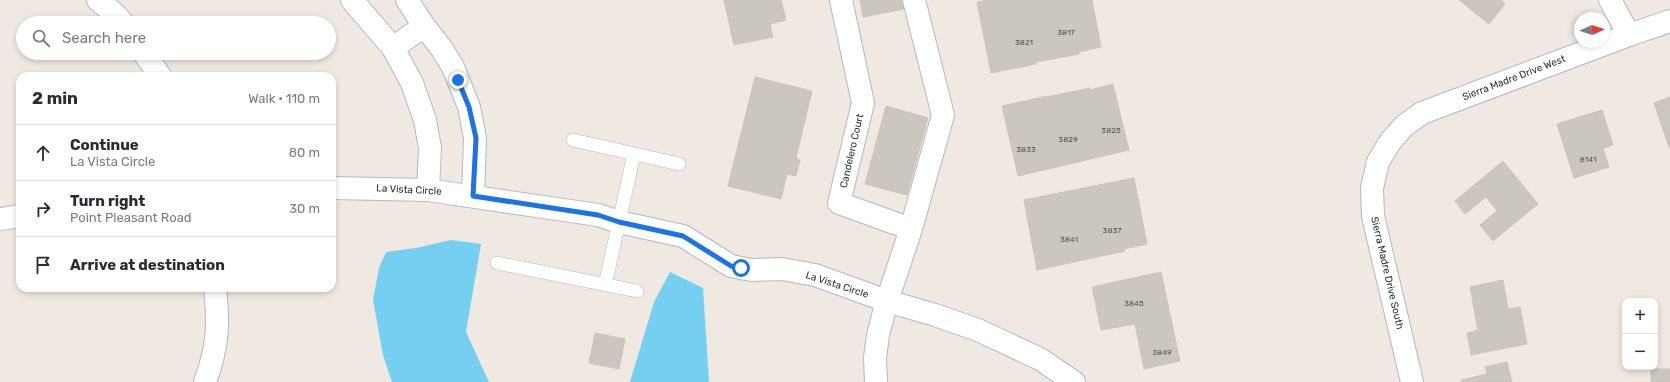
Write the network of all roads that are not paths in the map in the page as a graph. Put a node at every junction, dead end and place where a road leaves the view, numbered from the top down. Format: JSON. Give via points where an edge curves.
{"nodes":[{"id":1,"x":98,"y":0,"type":"edge"},
{"id":2,"x":352,"y":0,"type":"edge"},
{"id":3,"x":407,"y":0,"type":"edge"},
{"id":4,"x":841,"y":0,"type":"edge"},
{"id":5,"x":914,"y":0,"type":"edge"},
{"id":6,"x":1610,"y":0,"type":"edge"},
{"id":7,"x":117,"y":16,"type":"edge"},
{"id":8,"x":1670,"y":21,"type":"edge"},
{"id":9,"x":424,"y":26,"type":"junction"},
{"id":10,"x":1629,"y":35,"type":"junction"},
{"id":11,"x":393,"y":48,"type":"junction"},
{"id":12,"x":149,"y":60,"type":"edge"},
{"id":13,"x":157,"y":72,"type":"edge"},
{"id":14,"x":573,"y":140,"type":"dead end"},
{"id":15,"x":1390,"y":142,"type":"joint"},
{"id":16,"x":634,"y":154,"type":"junction"},
{"id":17,"x":679,"y":164,"type":"dead end"},
{"id":18,"x":336,"y":188,"type":"edge"},
{"id":19,"x":428,"y":190,"type":"junction"},
{"id":20,"x":473,"y":196,"type":"junction"},
{"id":21,"x":16,"y":217,"type":"edge"},
{"id":22,"x":0,"y":219,"type":"edge"},
{"id":23,"x":619,"y":222,"type":"junction"},
{"id":24,"x":911,"y":229,"type":"junction"},
{"id":25,"x":497,"y":264,"type":"dead end"},
{"id":26,"x":605,"y":285,"type":"junction"},
{"id":27,"x":637,"y":291,"type":"dead end"},
{"id":28,"x":215,"y":292,"type":"edge"},
{"id":29,"x":887,"y":301,"type":"junction"},
{"id":30,"x":205,"y":382,"type":"edge"},
{"id":31,"x":876,"y":382,"type":"edge"},
{"id":32,"x":1074,"y":382,"type":"edge"},
{"id":33,"x":1412,"y":382,"type":"edge"}],
"edges":[{"from":1,"to":7,"type":"street"},
{"from":2,"to":11,"type":"street"},
{"from":3,"to":9,"type":"street"},
{"from":4,"to":24,"type":"street","name":"Candelero Court","via":[[863,103],[839,203]]},
{"from":5,"to":24,"type":"street","via":[[943,115]]},
{"from":6,"to":10,"type":"street"},
{"from":8,"to":10,"type":"street","name":"Sierra Madre Drive West"},
{"from":9,"to":11,"type":"street"},
{"from":9,"to":20,"type":"street","via":[[453,66],[469,107],[476,138]]},
{"from":10,"to":15,"type":"street","name":"Sierra Madre Drive West","via":[[1422,113],[1404,126]]},
{"from":11,"to":19,"type":"street","via":[[412,83],[425,120],[430,148]]},
{"from":12,"to":13,"type":"street"},
{"from":14,"to":16,"type":"lane"},
{"from":15,"to":33,"type":"street","name":"Sierra Madre Drive South","via":[[1378,162],[1372,188],[1373,216]]},
{"from":16,"to":17,"type":"lane"},
{"from":16,"to":23,"type":"lane"},
{"from":18,"to":19,"type":"street","name":"La Vista Circle"},
{"from":19,"to":20,"type":"street","name":"La Vista Circle"},
{"from":20,"to":23,"type":"street","name":"La Vista Circle","via":[[598,215]]},
{"from":21,"to":22,"type":"street"},
{"from":23,"to":26,"type":"lane"},
{"from":23,"to":29,"type":"street","name":"La Vista Circle","via":[[683,236],[731,266],[750,270],[782,269],[816,275]]},
{"from":24,"to":29,"type":"street"},
{"from":25,"to":26,"type":"lane"},
{"from":26,"to":27,"type":"lane"},
{"from":28,"to":30,"type":"street","via":[[218,333]]},
{"from":29,"to":31,"type":"street","via":[[877,343]]},
{"from":29,"to":32,"type":"street","name":"La Vista Circle","via":[[978,330],[1040,359]]}]}
